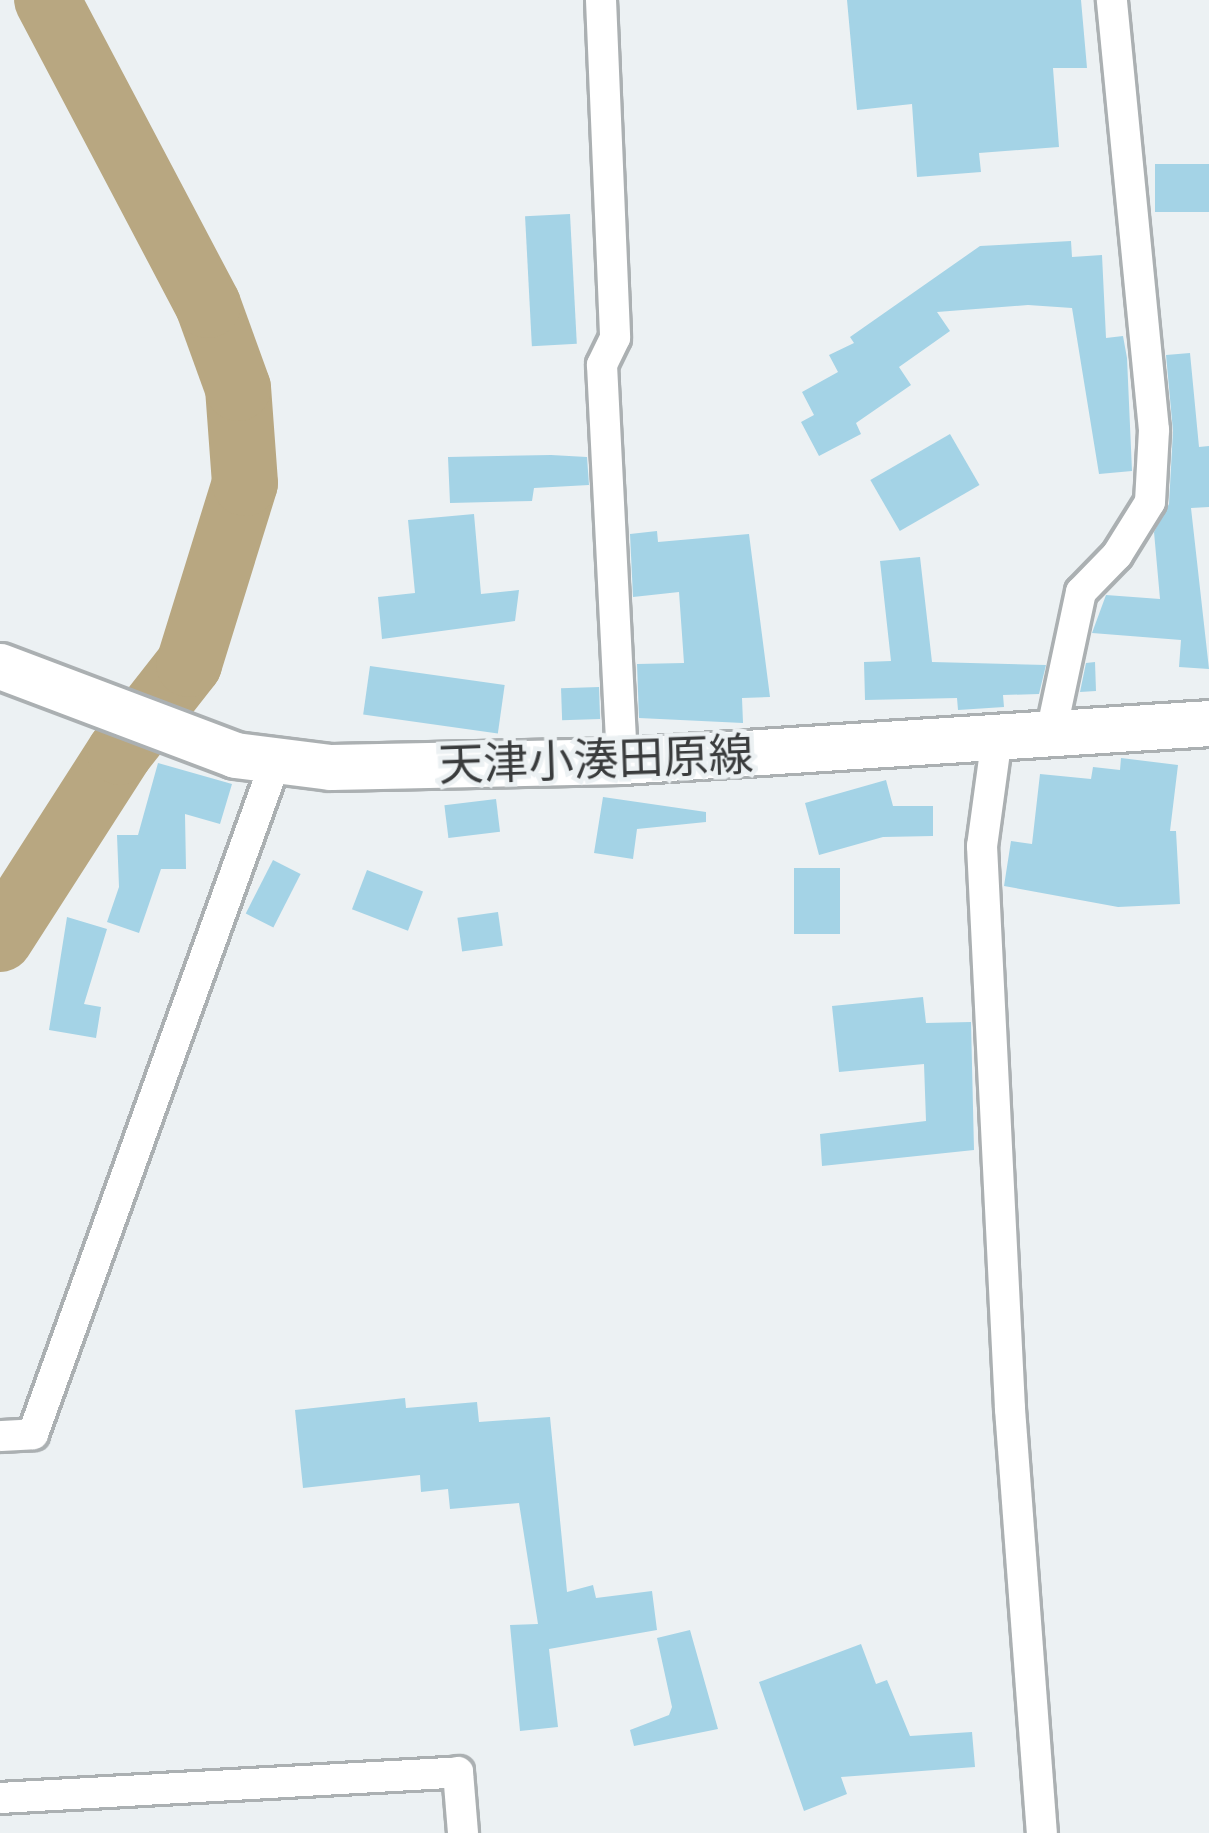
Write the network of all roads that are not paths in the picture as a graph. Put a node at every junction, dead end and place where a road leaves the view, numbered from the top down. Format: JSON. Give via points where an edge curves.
{"nodes":[{"id":1,"x":602,"y":0,"type":"edge"},
{"id":2,"x":1112,"y":0,"type":"edge"},
{"id":3,"x":0,"y":666,"type":"edge"},
{"id":4,"x":1209,"y":723,"type":"edge"},
{"id":5,"x":1051,"y":733,"type":"junction"},
{"id":6,"x":997,"y":737,"type":"junction"},
{"id":7,"x":622,"y":761,"type":"junction"},
{"id":8,"x":275,"y":763,"type":"junction"},
{"id":9,"x":0,"y":1436,"type":"edge"},
{"id":10,"x":0,"y":1798,"type":"edge"},
{"id":11,"x":464,"y":1833,"type":"edge"},
{"id":12,"x":1042,"y":1833,"type":"edge"}],
"edges":[{"from":1,"to":7,"type":"street","via":[[615,338],[602,365]]},
{"from":2,"to":5,"type":"street","via":[[1154,430],[1150,502],[1118,554],[1081,592]]},
{"from":3,"to":8,"type":"main road","name":"天津小湊田原線"},
{"from":4,"to":5,"type":"main road","name":"天津小湊田原線"},
{"from":5,"to":6,"type":"main road","name":"天津小湊田原線"},
{"from":6,"to":7,"type":"main road","name":"天津小湊田原線"},
{"from":6,"to":12,"type":"street","via":[[982,846],[1010,1409]]},
{"from":7,"to":8,"type":"main road","name":"天津小湊田原線"},
{"from":8,"to":9,"type":"street","via":[[33,1434]]},
{"from":10,"to":11,"type":"street","via":[[458,1772]]}]}
